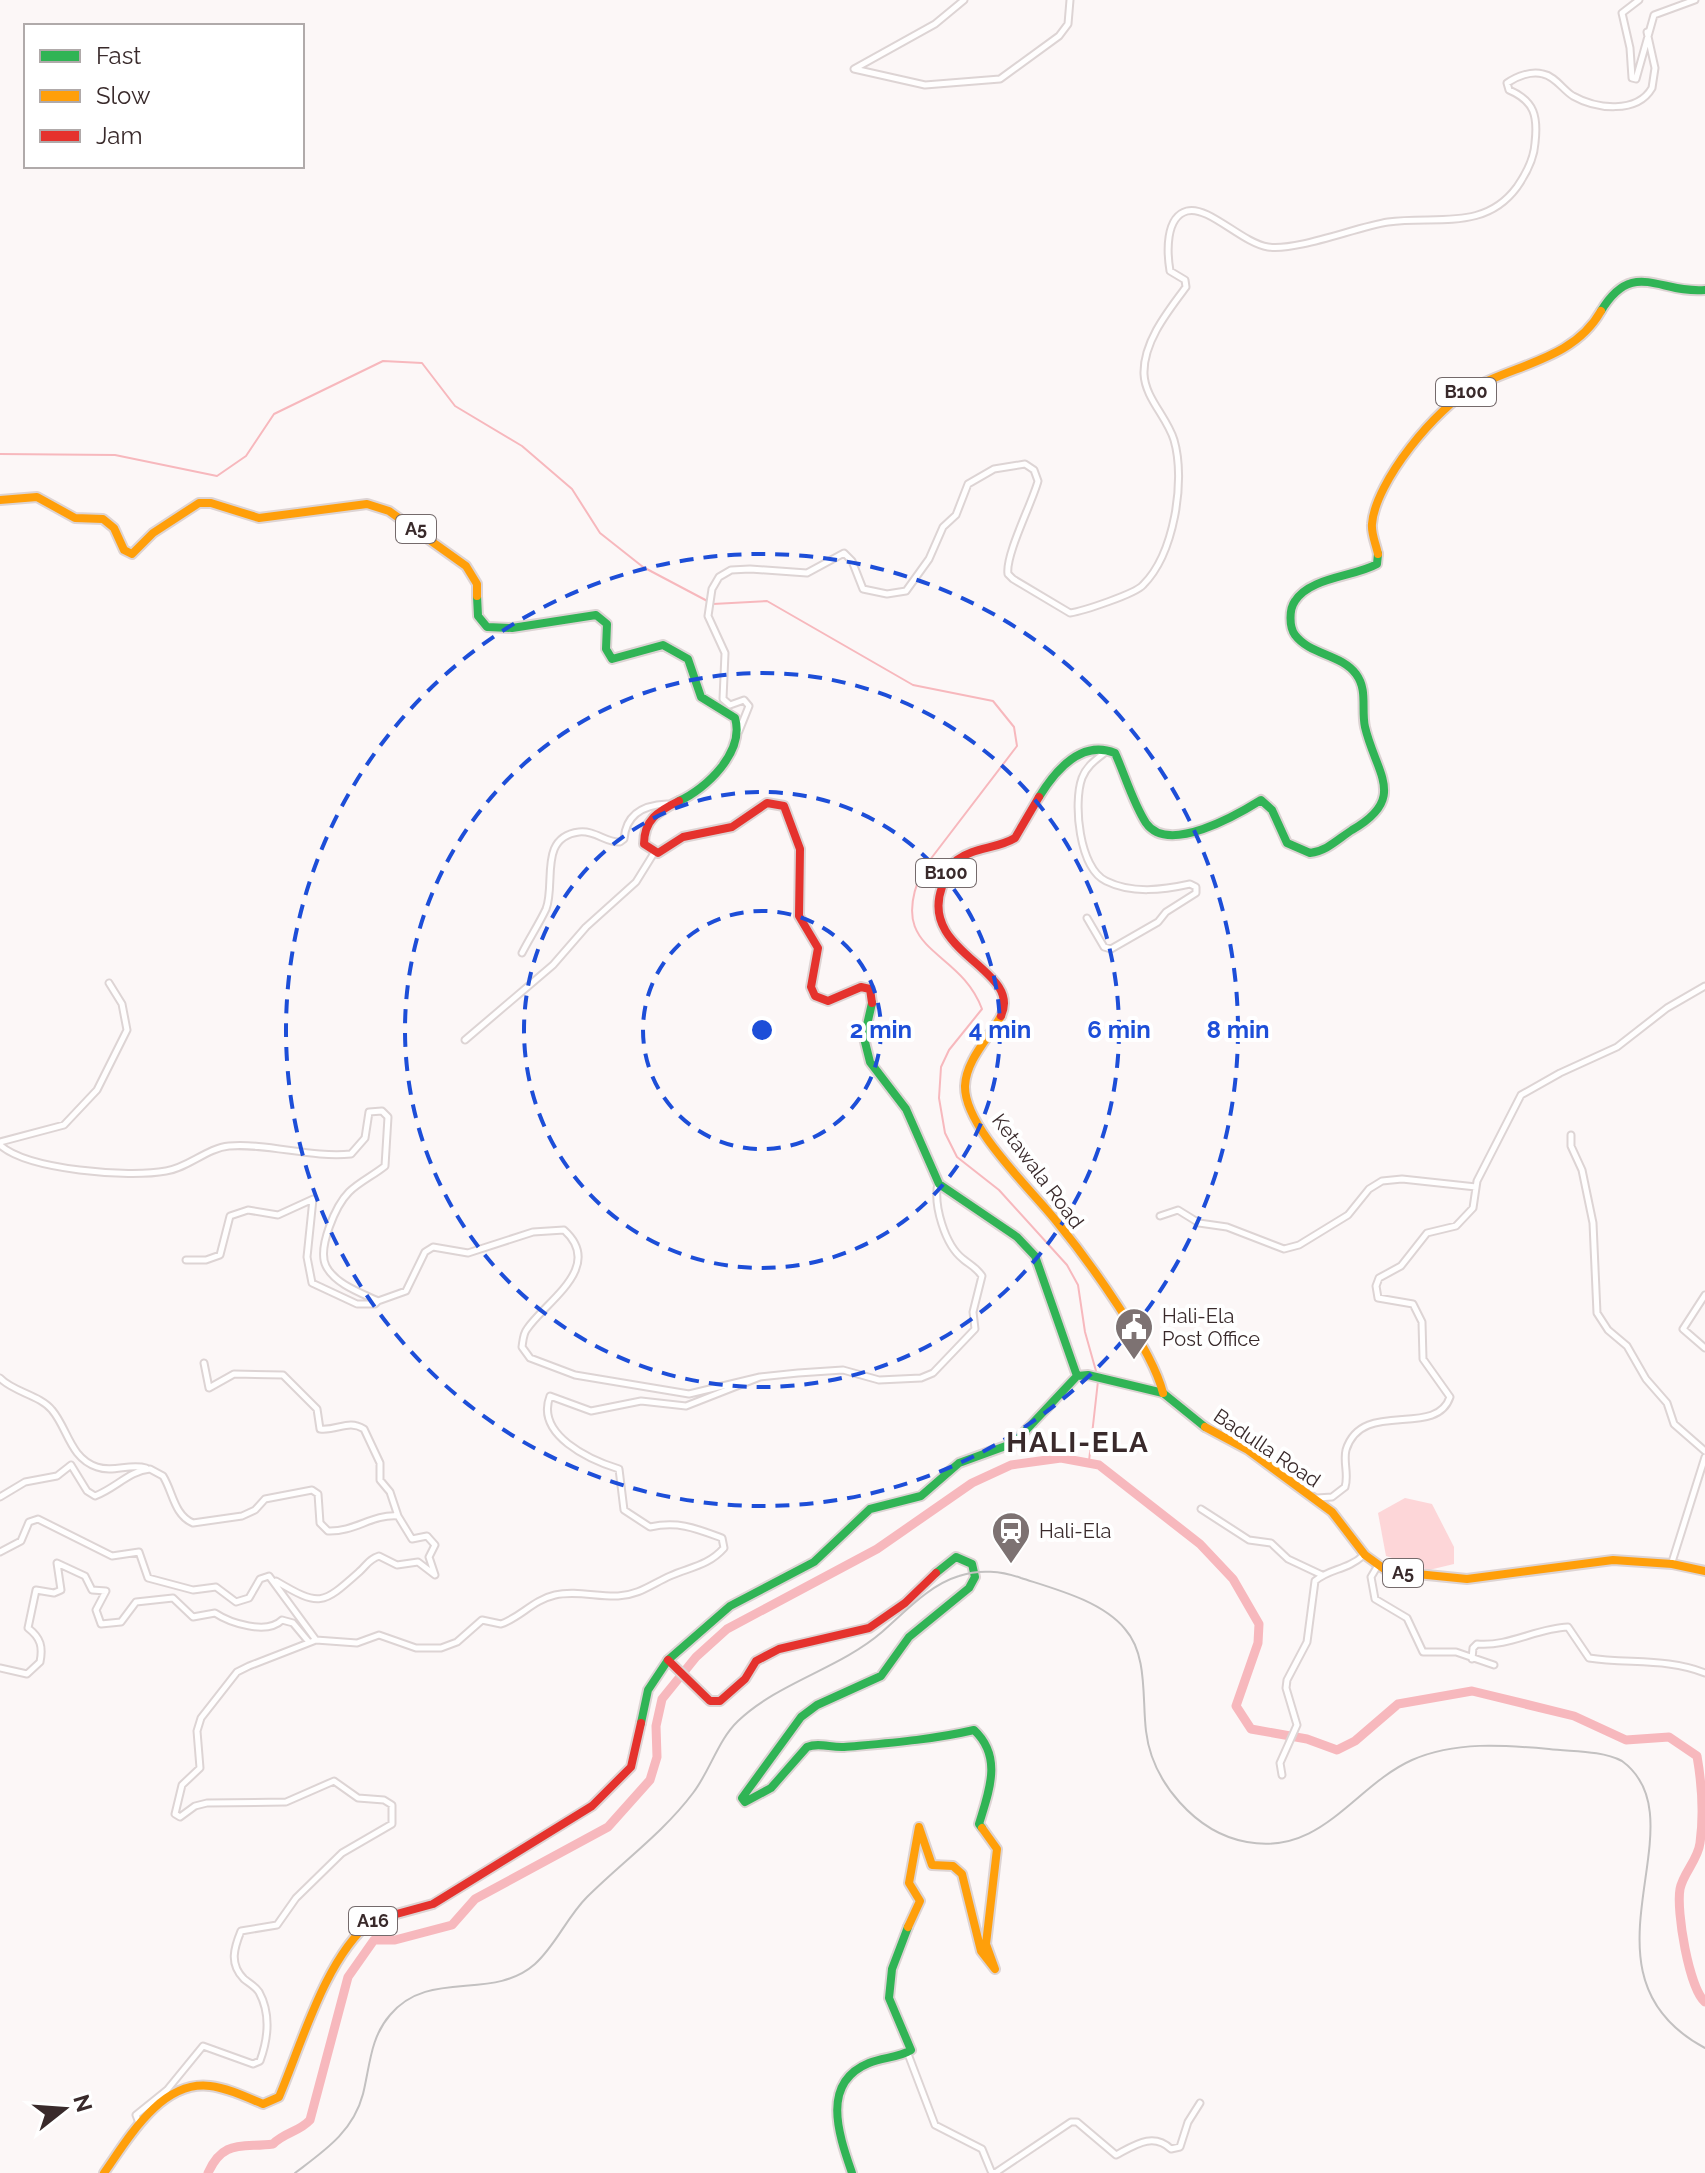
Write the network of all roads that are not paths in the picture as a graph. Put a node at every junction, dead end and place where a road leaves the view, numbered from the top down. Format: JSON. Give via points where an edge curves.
{"nodes":[{"id":1,"x":964,"y":0,"type":"edge"},
{"id":2,"x":1070,"y":0,"type":"edge"},
{"id":3,"x":1639,"y":0,"type":"edge"},
{"id":4,"x":1695,"y":0,"type":"edge"},
{"id":5,"x":1647,"y":32,"type":"junction"},
{"id":6,"x":1705,"y":290,"type":"edge"},
{"id":7,"x":0,"y":500,"type":"edge"},
{"id":8,"x":736,"y":735,"type":"junction"},
{"id":9,"x":1109,"y":749,"type":"junction"},
{"id":10,"x":668,"y":804,"type":"junction"},
{"id":11,"x":654,"y":853,"type":"junction"},
{"id":12,"x":1087,"y":918,"type":"dead end"},
{"id":13,"x":522,"y":953,"type":"dead end"},
{"id":14,"x":109,"y":983,"type":"dead end"},
{"id":15,"x":1705,"y":986,"type":"edge"},
{"id":16,"x":465,"y":1040,"type":"dead end"},
{"id":17,"x":1571,"y":1135,"type":"dead end"},
{"id":18,"x":0,"y":1144,"type":"edge"},
{"id":19,"x":938,"y":1182,"type":"junction"},
{"id":20,"x":1476,"y":1187,"type":"junction"},
{"id":21,"x":1160,"y":1216,"type":"dead end"},
{"id":22,"x":186,"y":1260,"type":"dead end"},
{"id":23,"x":1705,"y":1295,"type":"edge"},
{"id":24,"x":378,"y":1301,"type":"junction"},
{"id":25,"x":1705,"y":1348,"type":"edge"},
{"id":26,"x":204,"y":1363,"type":"dead end"},
{"id":27,"x":1077,"y":1376,"type":"junction"},
{"id":28,"x":760,"y":1377,"type":"junction"},
{"id":29,"x":0,"y":1378,"type":"edge"},
{"id":30,"x":1163,"y":1393,"type":"junction"},
{"id":31,"x":1705,"y":1454,"type":"edge"},
{"id":32,"x":150,"y":1469,"type":"junction"},
{"id":33,"x":0,"y":1497,"type":"edge"},
{"id":34,"x":1313,"y":1498,"type":"junction"},
{"id":35,"x":1201,"y":1509,"type":"dead end"},
{"id":36,"x":398,"y":1516,"type":"junction"},
{"id":37,"x":0,"y":1552,"type":"edge"},
{"id":38,"x":1365,"y":1555,"type":"junction"},
{"id":39,"x":1672,"y":1562,"type":"junction"},
{"id":40,"x":1377,"y":1567,"type":"junction"},
{"id":41,"x":1705,"y":1571,"type":"edge"},
{"id":42,"x":1322,"y":1575,"type":"junction"},
{"id":43,"x":276,"y":1581,"type":"junction"},
{"id":44,"x":312,"y":1640,"type":"junction"},
{"id":45,"x":1472,"y":1659,"type":"junction"},
{"id":46,"x":668,"y":1660,"type":"junction"},
{"id":47,"x":1494,"y":1665,"type":"dead end"},
{"id":48,"x":0,"y":1668,"type":"edge"},
{"id":49,"x":1705,"y":1673,"type":"edge"},
{"id":50,"x":1282,"y":1775,"type":"dead end"},
{"id":51,"x":908,"y":2054,"type":"junction"},
{"id":52,"x":1200,"y":2103,"type":"dead end"},
{"id":53,"x":140,"y":2124,"type":"junction"},
{"id":54,"x":104,"y":2173,"type":"edge"},
{"id":55,"x":852,"y":2173,"type":"edge"}],
"edges":[{"from":1,"to":2,"type":"street","via":[[935,24],[854,69],[925,85],[1000,79],[1059,36],[1068,24]]},
{"from":3,"to":5,"type":"street","via":[[1622,13],[1632,78],[1639,74]]},
{"from":4,"to":5,"type":"street","via":[[1654,15]]},
{"from":5,"to":8,"type":"street","via":[[1655,68],[1652,88],[1631,105],[1586,102],[1543,74],[1507,83],[1533,107],[1534,156],[1508,200],[1479,217],[1386,222],[1271,247],[1237,236],[1204,211],[1185,211],[1177,217],[1169,237],[1170,271],[1185,280],[1186,287],[1161,322],[1143,372],[1173,440],[1180,499],[1145,583],[1133,594],[1070,613],[1008,574],[1025,508],[1038,481],[1025,464],[994,469],[968,484],[956,515],[943,527],[906,591],[863,589],[844,553],[807,573],[731,570],[719,577],[708,610],[725,653],[723,699],[730,705],[744,700],[749,706]]},
{"from":6,"to":9,"type":"main road","number":"B100","via":[[1626,283],[1579,340],[1536,365],[1459,397],[1401,459],[1381,496],[1371,521],[1377,564],[1355,576],[1313,584],[1298,598],[1293,633],[1305,647],[1345,664],[1361,683],[1364,726],[1384,786],[1381,807],[1371,818],[1316,853],[1293,848],[1281,837],[1272,810],[1261,800],[1190,834],[1161,834],[1147,825],[1122,764]]},
{"from":7,"to":8,"type":"main road","number":"A5","via":[[37,497],[75,518],[103,519],[132,554],[199,503],[259,518],[357,503],[378,507],[475,576],[478,616],[484,625],[512,628],[601,616],[612,659],[663,645],[676,651],[694,666],[701,697],[735,718]]},
{"from":8,"to":10,"type":"main road","via":[[711,782]]},
{"from":9,"to":12,"type":"street","via":[[1090,764],[1081,780],[1085,860],[1103,880],[1134,890],[1190,884],[1196,893],[1111,949],[1104,947]]},
{"from":9,"to":30,"type":"main road","name":"Ketawala Road","number":"B100","via":[[1063,763],[1013,839],[957,860],[945,876],[937,914],[945,936],[995,983],[1007,1005],[965,1077],[967,1100],[1001,1155],[1082,1256],[1152,1363]]},
{"from":10,"to":11,"type":"main road","via":[[643,834],[644,844]]},
{"from":10,"to":13,"type":"street","via":[[650,805],[634,814],[620,842],[584,831],[562,840],[551,855],[547,907]]},
{"from":11,"to":16,"type":"street","via":[[636,882],[553,965]]},
{"from":11,"to":19,"type":"main road","via":[[683,837],[732,827],[767,803],[784,806],[800,849],[799,916],[818,948],[811,987],[815,996],[828,1001],[861,987],[870,989],[867,1054],[906,1109]]},
{"from":14,"to":18,"type":"street","via":[[122,1004],[127,1030],[97,1090],[64,1125]]},
{"from":15,"to":20,"type":"street","via":[[1617,1047],[1521,1095]]},
{"from":17,"to":31,"type":"street","via":[[1593,1223],[1597,1313],[1667,1403],[1674,1424]]},
{"from":18,"to":24,"type":"street","via":[[14,1156],[52,1167],[167,1171],[224,1147],[351,1154],[365,1138],[369,1112],[382,1111],[388,1117],[385,1166],[339,1205],[323,1252],[336,1278]]},
{"from":19,"to":27,"type":"main road","via":[[1017,1237],[1035,1256]]},
{"from":19,"to":28,"type":"street","via":[[938,1208],[948,1238],[960,1258],[982,1276],[973,1312],[975,1329],[933,1373],[921,1378],[879,1380],[843,1370]]},
{"from":20,"to":21,"type":"street","via":[[1382,1181],[1348,1215],[1284,1249],[1227,1227],[1199,1223],[1178,1210]]},
{"from":20,"to":34,"type":"street","via":[[1473,1208],[1462,1221],[1427,1233],[1405,1263],[1379,1278],[1376,1286],[1378,1298],[1413,1304],[1420,1314],[1423,1359],[1448,1392],[1448,1403],[1423,1419],[1381,1421],[1360,1432],[1346,1452],[1345,1487],[1332,1497]]},
{"from":22,"to":24,"type":"street","via":[[220,1255],[230,1216],[248,1210],[278,1215],[313,1199],[307,1257],[312,1283],[357,1304]]},
{"from":23,"to":25,"type":"street","via":[[1683,1329]]},
{"from":24,"to":28,"type":"street","via":[[406,1291],[425,1252],[433,1247],[468,1253],[533,1232],[564,1230],[576,1243],[576,1266],[557,1300],[525,1331],[522,1347],[530,1358],[601,1381],[689,1394]]},
{"from":26,"to":36,"type":"street","via":[[209,1388],[234,1374],[283,1375],[317,1409],[320,1429],[348,1423],[364,1429]]},
{"from":27,"to":30,"type":"main road","name":"Badulla Road","number":"A5"},
{"from":27,"to":46,"type":"main road","number":"A16","via":[[1014,1443],[959,1463],[921,1496],[870,1509],[814,1562],[730,1606]]},
{"from":28,"to":44,"type":"street","via":[[686,1406],[641,1401],[591,1411],[550,1396],[548,1401],[549,1416],[563,1439],[585,1456],[619,1469],[624,1510],[650,1527],[681,1524],[722,1538],[724,1548],[716,1557],[647,1590],[620,1596],[557,1594],[501,1624],[482,1620],[457,1642],[441,1648],[416,1648],[379,1635],[357,1643]]},
{"from":29,"to":32,"type":"street","via":[[52,1409],[71,1446],[98,1468],[135,1464]]},
{"from":30,"to":34,"type":"main road","name":"Badulla Road","number":"A5","via":[[1211,1432],[1248,1450]]},
{"from":31,"to":39,"type":"street"},
{"from":32,"to":33,"type":"street","via":[[128,1475],[116,1488],[95,1496],[71,1465],[57,1476],[25,1482]]},
{"from":32,"to":36,"type":"street","via":[[163,1476],[175,1505],[193,1523],[242,1516],[265,1499],[308,1490],[318,1494],[320,1523],[328,1531],[351,1530],[380,1515]]},
{"from":34,"to":38,"type":"main road","name":"Badulla Road","number":"A5","via":[[1332,1512]]},
{"from":35,"to":42,"type":"street","via":[[1249,1540],[1271,1543],[1288,1559]]},
{"from":36,"to":43,"type":"street","via":[[412,1539],[427,1536],[434,1541],[429,1557],[435,1575],[418,1562],[397,1565],[379,1556],[323,1600],[305,1598]]},
{"from":37,"to":43,"type":"street","via":[[21,1541],[29,1522],[38,1519],[112,1556],[139,1552],[144,1573],[156,1582],[193,1590],[216,1587],[236,1602],[249,1598],[260,1579],[269,1576]]},
{"from":38,"to":40,"type":"main road","name":"Badulla Road","number":"A5"},
{"from":38,"to":42,"type":"street","via":[[1349,1568]]},
{"from":39,"to":40,"type":"main road","number":"A5","via":[[1589,1559],[1465,1579]]},
{"from":39,"to":41,"type":"main road","number":"A5"},
{"from":40,"to":45,"type":"street","via":[[1371,1577],[1375,1599],[1407,1618],[1423,1652],[1456,1652]]},
{"from":42,"to":50,"type":"street","via":[[1315,1581],[1307,1642],[1287,1680],[1297,1725],[1280,1763]]},
{"from":43,"to":44,"type":"street"},
{"from":44,"to":48,"type":"street","via":[[282,1620],[267,1628],[228,1622],[215,1613],[193,1617],[173,1598],[136,1602],[121,1622],[101,1624],[96,1610],[106,1591],[92,1590],[85,1576],[57,1563],[61,1590],[36,1590],[33,1595],[28,1628],[39,1636],[40,1662],[27,1674]]},
{"from":44,"to":53,"type":"street","via":[[237,1672],[208,1706],[197,1731],[200,1768],[182,1785],[175,1814],[180,1817],[207,1803],[286,1802],[334,1781],[358,1798],[392,1805],[392,1824],[342,1853],[277,1925],[241,1931],[234,1960],[242,1977],[260,1993],[268,2027],[260,2061],[253,2064],[203,2046],[167,2090],[136,2115]]},
{"from":45,"to":47,"type":"street"},
{"from":45,"to":49,"type":"street","via":[[1477,1644],[1568,1627],[1589,1658],[1623,1664],[1650,1661]]},
{"from":46,"to":51,"type":"main road","via":[[713,1703],[720,1701],[756,1661],[791,1644],[856,1634],[905,1603],[950,1560],[972,1564],[975,1577],[969,1588],[909,1637],[881,1676],[801,1717],[742,1798],[745,1802],[771,1788],[815,1744],[933,1740],[967,1730],[986,1741],[993,1774],[979,1824],[997,1849],[986,1944],[995,1969],[979,1952],[976,1921],[960,1872],[952,1865],[932,1865],[919,1827],[909,1883],[920,1901],[890,1983],[892,2012],[908,2036]]},
{"from":46,"to":53,"type":"main road","number":"A16","via":[[648,1690],[631,1767],[592,1806],[433,1904],[371,1921],[354,1935],[328,1981],[279,2097],[263,2104],[200,2085],[177,2094]]},
{"from":51,"to":52,"type":"street","via":[[935,2125],[982,2149],[995,2173],[1071,2122],[1116,2155],[1154,2140],[1171,2149],[1180,2147]]},
{"from":51,"to":55,"type":"main road","via":[[852,2069],[840,2083],[837,2128]]},
{"from":53,"to":54,"type":"main road","number":"A16"}]}
